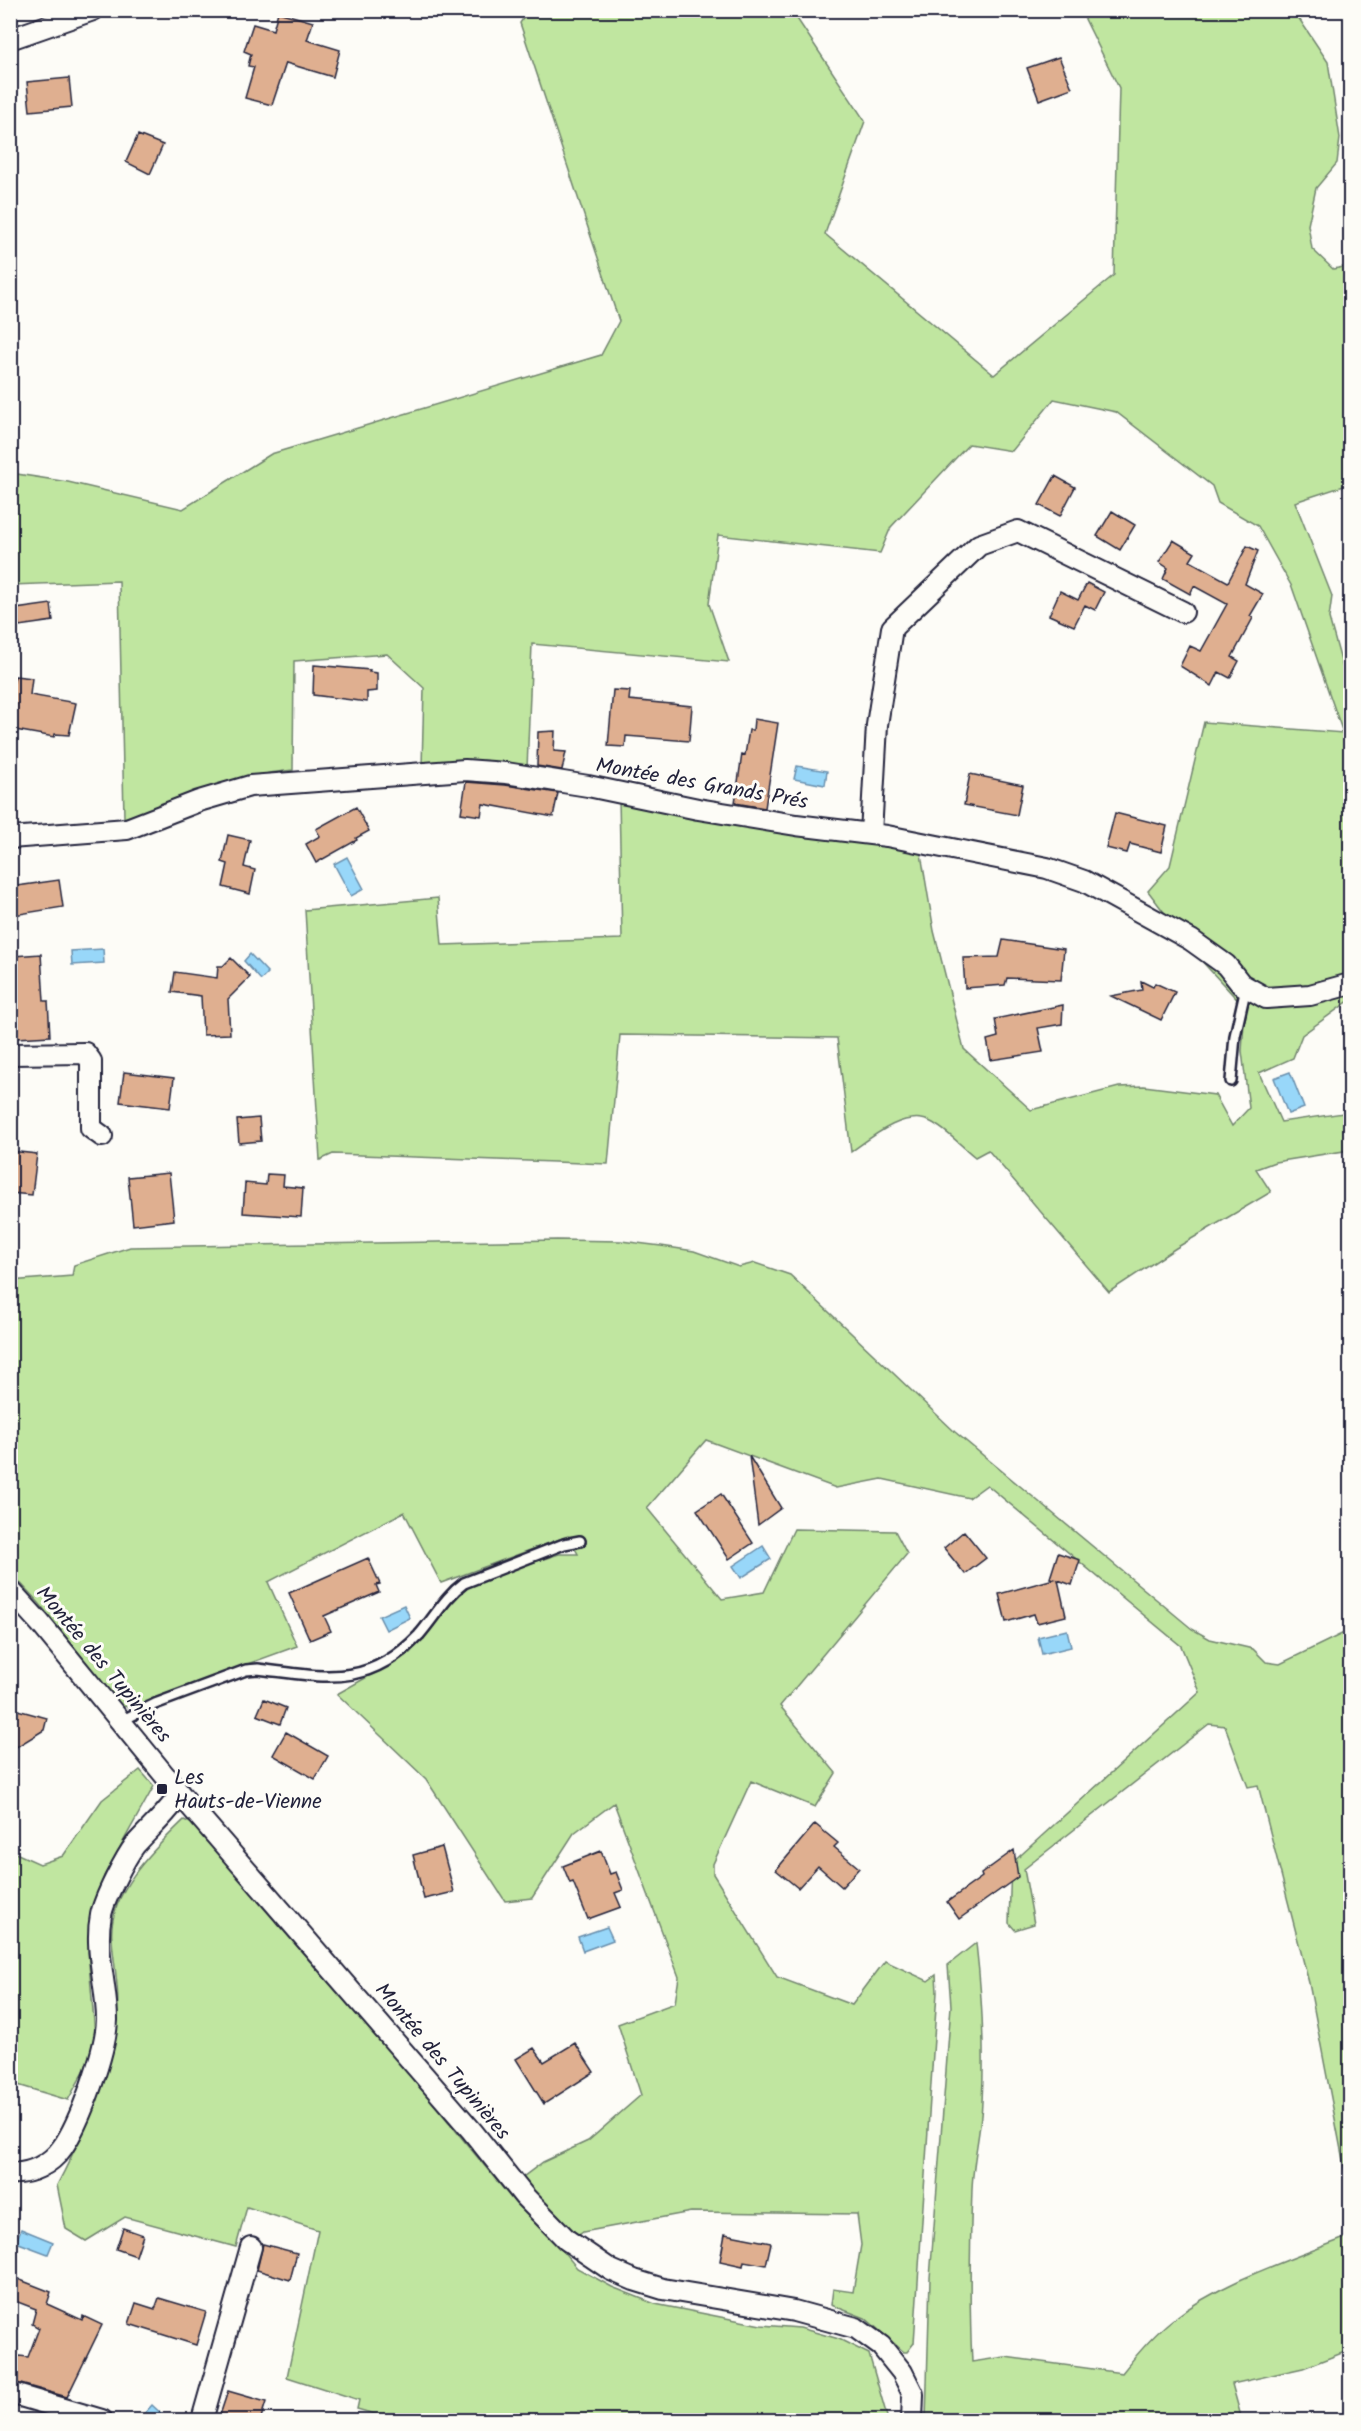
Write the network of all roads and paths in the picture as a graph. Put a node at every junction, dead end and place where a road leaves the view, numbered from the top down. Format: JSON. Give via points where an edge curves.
{"nodes":[{"id":1,"x":93,"y":10,"type":"edge"},
{"id":2,"x":10,"y":39,"type":"edge"},
{"id":3,"x":1183,"y":612,"type":"dead end"},
{"id":4,"x":871,"y":834,"type":"junction"},
{"id":5,"x":10,"y":838,"type":"edge"},
{"id":6,"x":1350,"y":984,"type":"edge"},
{"id":7,"x":1246,"y":987,"type":"junction"},
{"id":8,"x":10,"y":1054,"type":"edge"},
{"id":9,"x":1231,"y":1081,"type":"dead end"},
{"id":10,"x":102,"y":1136,"type":"dead end"},
{"id":11,"x":580,"y":1541,"type":"dead end"},
{"id":12,"x":10,"y":1590,"type":"edge"},
{"id":13,"x":121,"y":1721,"type":"junction"},
{"id":14,"x":180,"y":1794,"type":"junction"},
{"id":15,"x":10,"y":2173,"type":"edge"},
{"id":16,"x":251,"y":2247,"type":"dead end"},
{"id":17,"x":10,"y":2393,"type":"edge"},
{"id":18,"x":102,"y":2421,"type":"edge"},
{"id":19,"x":202,"y":2421,"type":"edge"},
{"id":20,"x":912,"y":2421,"type":"edge"}],
"edges":[{"from":1,"to":2,"type":"street"},
{"from":3,"to":4,"type":"street","via":[[1018,531],[979,545],[892,628],[877,725]]},
{"from":4,"to":5,"type":"street","name":"Montée des Grands Prés","via":[[795,825],[518,775],[465,770],[250,786],[127,829]]},
{"from":4,"to":7,"type":"street","name":"Montée des Grands Prés","via":[[998,857],[1084,880],[1191,940],[1226,965]]},
{"from":6,"to":7,"type":"street","name":"Montée des Grands Prés","via":[[1310,995],[1266,998]]},
{"from":7,"to":9,"type":"lane","via":[[1235,1036]]},
{"from":8,"to":10,"type":"street","via":[[85,1053],[91,1061],[91,1128]]},
{"from":11,"to":13,"type":"lane","via":[[464,1583],[406,1648],[363,1673],[334,1676],[246,1670]]},
{"from":12,"to":13,"type":"street","name":"Montée des Tupinières"},
{"from":13,"to":14,"type":"street","name":"Montée des Tupinières"},
{"from":14,"to":15,"type":"street","via":[[133,1847],[101,1915],[100,1964],[107,2019],[100,2061],[72,2132],[49,2161],[32,2171]]},
{"from":14,"to":20,"type":"street","name":"Montée des Tupinières","via":[[524,2196],[567,2240],[611,2270],[663,2289],[794,2311],[856,2328],[880,2346],[902,2372],[913,2394]]},
{"from":16,"to":19,"type":"street"},
{"from":17,"to":18,"type":"street"}]}
